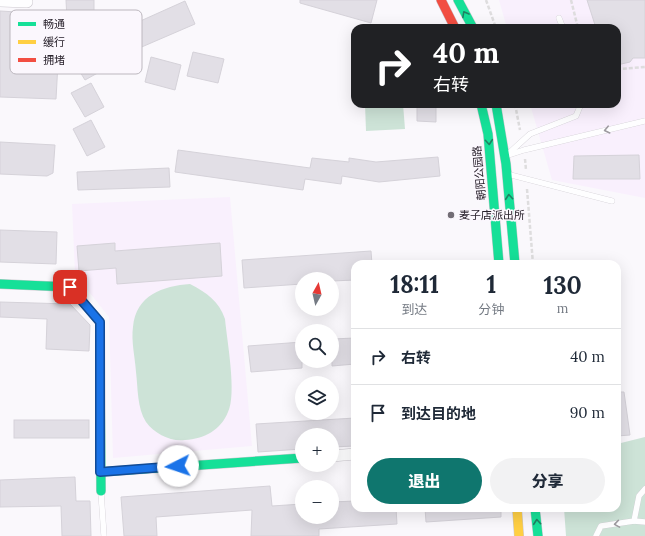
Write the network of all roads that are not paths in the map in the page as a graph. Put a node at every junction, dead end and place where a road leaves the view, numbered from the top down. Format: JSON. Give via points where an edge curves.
{"nodes":[{"id":1,"x":441,"y":0,"type":"edge"},
{"id":2,"x":458,"y":0,"type":"edge"},
{"id":3,"x":0,"y":1,"type":"edge"},
{"id":4,"x":27,"y":2,"type":"dead end"},
{"id":5,"x":560,"y":18,"type":"dead end"},
{"id":6,"x":453,"y":24,"type":"edge"},
{"id":7,"x":471,"y":24,"type":"edge"},
{"id":8,"x":562,"y":24,"type":"edge"},
{"id":9,"x":482,"y":108,"type":"edge"},
{"id":10,"x":497,"y":108,"type":"edge"},
{"id":11,"x":579,"y":108,"type":"edge"},
{"id":12,"x":645,"y":121,"type":"edge"},
{"id":13,"x":505,"y":156,"type":"junction"},
{"id":14,"x":507,"y":174,"type":"junction"},
{"id":15,"x":612,"y":201,"type":"dead end"},
{"id":16,"x":499,"y":260,"type":"edge"},
{"id":17,"x":515,"y":260,"type":"edge"},
{"id":18,"x":0,"y":284,"type":"edge"},
{"id":19,"x":351,"y":454,"type":"edge"},
{"id":20,"x":339,"y":455,"type":"edge"},
{"id":21,"x":295,"y":458,"type":"edge"},
{"id":22,"x":100,"y":472,"type":"junction"},
{"id":23,"x":645,"y":489,"type":"edge"},
{"id":24,"x":101,"y":491,"type":"joint"},
{"id":25,"x":518,"y":512,"type":"edge"},
{"id":26,"x":535,"y":512,"type":"edge"},
{"id":27,"x":634,"y":521,"type":"junction"},
{"id":28,"x":645,"y":522,"type":"edge"},
{"id":29,"x":104,"y":536,"type":"edge"},
{"id":30,"x":520,"y":536,"type":"edge"},
{"id":31,"x":538,"y":536,"type":"edge"},
{"id":32,"x":596,"y":536,"type":"edge"}],
"edges":[{"from":1,"to":6,"type":"street"},
{"from":7,"to":2,"type":"street","one_way":true},
{"from":3,"to":4,"type":"street"},
{"from":5,"to":8,"type":"lane"},
{"from":9,"to":16,"type":"street","name":"朝阳公园路","one_way":true,"via":[[488,134]]},
{"from":10,"to":13,"type":"street"},
{"from":11,"to":13,"type":"lane","via":[[576,116],[530,134]]},
{"from":12,"to":13,"type":"lane","one_way":true},
{"from":13,"to":14,"type":"street"},
{"from":14,"to":15,"type":"lane"},
{"from":17,"to":14,"type":"street","one_way":true},
{"from":18,"to":22,"type":"street","via":[[70,287],[100,322]]},
{"from":19,"to":20,"type":"street"},
{"from":21,"to":22,"type":"street"},
{"from":22,"to":24,"type":"street"},
{"from":23,"to":27,"type":"lane","via":[[639,496]]},
{"from":24,"to":29,"type":"lane"},
{"from":25,"to":30,"type":"street"},
{"from":31,"to":26,"type":"street","one_way":true},
{"from":27,"to":28,"type":"lane"},
{"from":27,"to":32,"type":"lane","one_way":true,"via":[[601,526]]}]}
